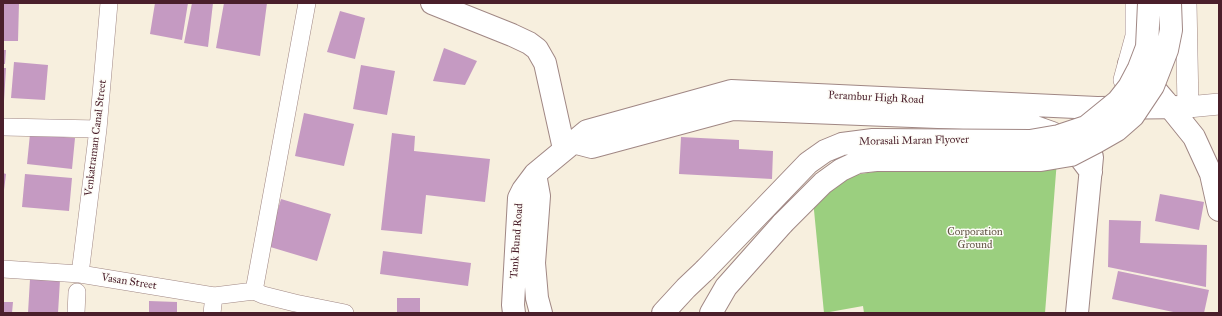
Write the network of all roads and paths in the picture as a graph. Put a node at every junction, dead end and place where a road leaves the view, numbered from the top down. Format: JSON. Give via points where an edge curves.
{"nodes":[{"id":1,"x":109,"y":3,"type":"edge"},
{"id":2,"x":307,"y":3,"type":"edge"},
{"id":3,"x":432,"y":3,"type":"edge"},
{"id":4,"x":465,"y":3,"type":"edge"},
{"id":5,"x":1136,"y":3,"type":"edge"},
{"id":6,"x":1149,"y":3,"type":"edge"},
{"id":7,"x":1170,"y":3,"type":"edge"},
{"id":8,"x":1186,"y":3,"type":"edge"},
{"id":9,"x":486,"y":23,"type":"junction"},
{"id":10,"x":1129,"y":64,"type":"junction"},
{"id":11,"x":1219,"y":104,"type":"edge"},
{"id":12,"x":1179,"y":107,"type":"junction"},
{"id":13,"x":1107,"y":108,"type":"junction"},
{"id":14,"x":3,"y":127,"type":"edge"},
{"id":15,"x":98,"y":129,"type":"junction"},
{"id":16,"x":568,"y":145,"type":"junction"},
{"id":17,"x":1091,"y":172,"type":"junction"},
{"id":18,"x":534,"y":174,"type":"junction"},
{"id":19,"x":1219,"y":210,"type":"edge"},
{"id":20,"x":3,"y":269,"type":"edge"},
{"id":21,"x":80,"y":274,"type":"junction"},
{"id":22,"x":254,"y":291,"type":"junction"},
{"id":23,"x":77,"y":292,"type":"dead end"},
{"id":24,"x":214,"y":296,"type":"junction"},
{"id":25,"x":76,"y":313,"type":"edge"},
{"id":26,"x":212,"y":313,"type":"edge"},
{"id":27,"x":345,"y":313,"type":"edge"},
{"id":28,"x":514,"y":313,"type":"edge"},
{"id":29,"x":541,"y":313,"type":"edge"},
{"id":30,"x":663,"y":313,"type":"edge"},
{"id":31,"x":711,"y":313,"type":"edge"},
{"id":32,"x":1077,"y":313,"type":"edge"}],
"edges":[{"from":1,"to":15,"type":"street","name":"Venkatraman Canal Street"},
{"from":2,"to":22,"type":"street"},
{"from":3,"to":9,"type":"main road"},
{"from":4,"to":9,"type":"main road"},
{"from":5,"to":10,"type":"street","via":[[1136,36]]},
{"from":6,"to":30,"type":"main road","name":"Morasali Maran Flyover","bridge":true,"via":[[1147,47],[1139,68],[1118,101],[1086,127],[1059,136],[1030,141],[873,140],[842,144],[825,151],[808,163]]},
{"from":7,"to":31,"type":"main road","name":"Morasali Maran Flyover","bridge":true,"via":[[1171,30],[1168,50],[1153,86],[1133,116],[1117,130],[1071,155],[1041,160],[858,162],[823,183],[783,223],[726,287]]},
{"from":8,"to":12,"type":"street"},
{"from":9,"to":16,"type":"main road","via":[[537,49],[544,63]]},
{"from":10,"to":12,"type":"main road"},
{"from":10,"to":13,"type":"street"},
{"from":11,"to":12,"type":"street"},
{"from":12,"to":13,"type":"main road","name":"Perambur High Road"},
{"from":12,"to":19,"type":"main road","via":[[1211,174]]},
{"from":13,"to":16,"type":"main road","name":"Perambur High Road","via":[[731,90],[587,131]]},
{"from":13,"to":17,"type":"main road","via":[[1094,133]]},
{"from":14,"to":15,"type":"street"},
{"from":15,"to":21,"type":"street","name":"Venkatraman Canal Street"},
{"from":16,"to":17,"type":"main road","via":[[592,147],[733,110],[1015,120],[1052,133],[1073,148]]},
{"from":16,"to":18,"type":"main road","name":"Perambur High Road"},
{"from":17,"to":32,"type":"main road"},
{"from":18,"to":28,"type":"main road","name":"Tank Bund Road","via":[[519,198]]},
{"from":18,"to":29,"type":"main road","via":[[538,196],[534,263]]},
{"from":20,"to":21,"type":"street","name":"Vasan Street"},
{"from":21,"to":24,"type":"street","name":"Vasan Street"},
{"from":22,"to":24,"type":"street","name":"Vasan Street"},
{"from":22,"to":27,"type":"street","via":[[263,296]]},
{"from":23,"to":25,"type":"street"},
{"from":24,"to":26,"type":"street"}]}
